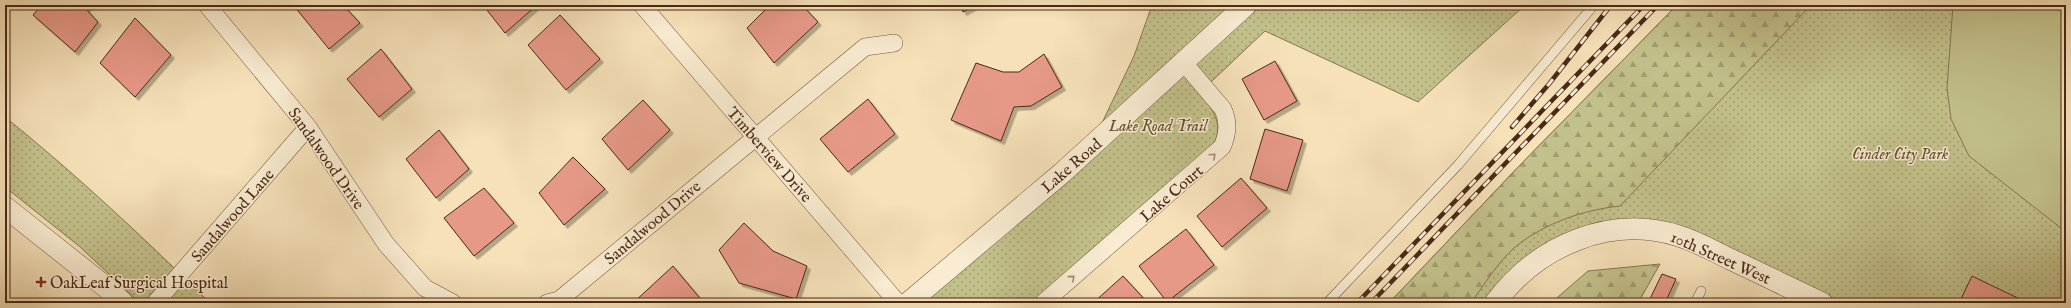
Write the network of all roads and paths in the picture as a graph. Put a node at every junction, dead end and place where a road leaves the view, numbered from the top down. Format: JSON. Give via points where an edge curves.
{"nodes":[{"id":1,"x":207,"y":5,"type":"edge"},
{"id":2,"x":642,"y":5,"type":"edge"},
{"id":3,"x":1246,"y":5,"type":"edge"},
{"id":4,"x":1594,"y":5,"type":"edge"},
{"id":5,"x":894,"y":43,"type":"dead end"},
{"id":6,"x":1184,"y":63,"type":"junction"},
{"id":7,"x":308,"y":127,"type":"junction"},
{"id":8,"x":755,"y":137,"type":"junction"},
{"id":9,"x":5,"y":208,"type":"edge"},
{"id":10,"x":1701,"y":291,"type":"dead end"},
{"id":11,"x":1799,"y":298,"type":"edge"},
{"id":12,"x":122,"y":303,"type":"edge"},
{"id":13,"x":155,"y":303,"type":"edge"},
{"id":14,"x":453,"y":303,"type":"edge"},
{"id":15,"x":547,"y":303,"type":"edge"},
{"id":16,"x":898,"y":303,"type":"edge"},
{"id":17,"x":908,"y":303,"type":"edge"},
{"id":18,"x":1043,"y":303,"type":"edge"},
{"id":19,"x":1327,"y":303,"type":"edge"},
{"id":20,"x":1495,"y":303,"type":"edge"},
{"id":21,"x":1695,"y":303,"type":"edge"},
{"id":22,"x":1822,"y":303,"type":"edge"}],
"edges":[{"from":1,"to":7,"type":"street","name":"Sandalwood Drive"},
{"from":2,"to":8,"type":"street","name":"Timberview Drive"},
{"from":3,"to":6,"type":"street","name":"Lake Road"},
{"from":4,"to":19,"type":"lane","via":[[1458,165]]},
{"from":5,"to":8,"type":"street","name":"Sandalwood Drive","via":[[864,47]]},
{"from":6,"to":17,"type":"street","name":"Lake Road","via":[[1062,173]]},
{"from":18,"to":6,"type":"street","name":"Lake Court","one_way":true,"via":[[1222,147],[1227,132],[1226,115]]},
{"from":7,"to":13,"type":"street","name":"Sandalwood Lane"},
{"from":7,"to":14,"type":"street","name":"Sandalwood Drive","via":[[386,244],[425,288]]},
{"from":8,"to":15,"type":"street","name":"Sandalwood Drive","via":[[559,300]]},
{"from":8,"to":16,"type":"street","name":"Timberview Drive"},
{"from":9,"to":12,"type":"street","via":[[107,288]]},
{"from":10,"to":21,"type":"lane"},
{"from":11,"to":20,"type":"street","name":"10th Street West","via":[[1679,236],[1647,230],[1611,230],[1574,240],[1543,257],[1517,277]]},
{"from":11,"to":22,"type":"street","name":"10th Street West"}]}
